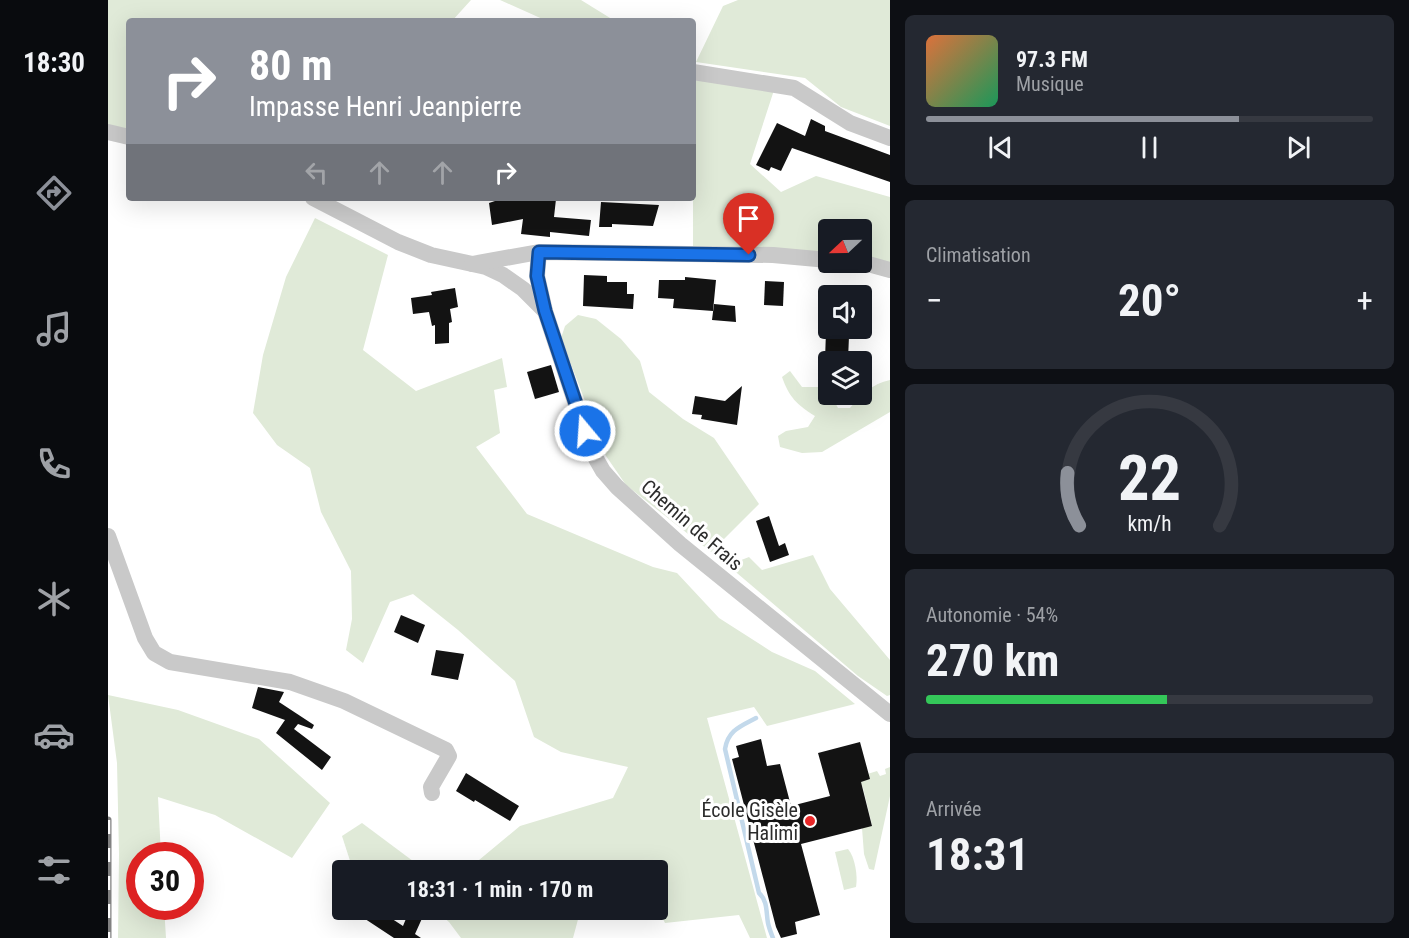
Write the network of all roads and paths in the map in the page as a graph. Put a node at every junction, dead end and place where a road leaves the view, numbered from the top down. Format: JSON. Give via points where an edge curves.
{"nodes":[{"id":1,"x":696,"y":72,"type":"edge"},
{"id":2,"x":108,"y":132,"type":"edge"},
{"id":3,"x":126,"y":136,"type":"edge"},
{"id":4,"x":890,"y":138,"type":"edge"},
{"id":5,"x":319,"y":201,"type":"edge"},
{"id":6,"x":539,"y":252,"type":"junction"},
{"id":7,"x":818,"y":259,"type":"edge"},
{"id":8,"x":472,"y":264,"type":"junction"},
{"id":9,"x":872,"y":265,"type":"edge"},
{"id":10,"x":890,"y":270,"type":"edge"},
{"id":11,"x":545,"y":311,"type":"junction"},
{"id":12,"x":108,"y":536,"type":"edge"},
{"id":13,"x":890,"y":714,"type":"edge"},
{"id":14,"x":432,"y":793,"type":"dead end"}],
"edges":[{"from":1,"to":4,"type":"street","via":[[794,88],[850,123]]},
{"from":2,"to":3,"type":"street"},
{"from":5,"to":8,"type":"street","name":"Chemin de Frais","via":[[399,242],[431,255]]},
{"from":6,"to":7,"type":"street"},
{"from":6,"to":8,"type":"street"},
{"from":6,"to":11,"type":"street","name":"Chemin de Frais","via":[[537,276]]},
{"from":8,"to":11,"type":"street","name":"Chemin de Frais","via":[[503,275]]},
{"from":9,"to":10,"type":"street"},
{"from":11,"to":13,"type":"street","name":"Chemin de Frais","via":[[591,450],[603,471],[680,544]]},
{"from":12,"to":14,"type":"street","via":[[136,618],[154,653],[170,662],[290,682],[344,700],[446,750],[449,756],[431,787]]}]}
